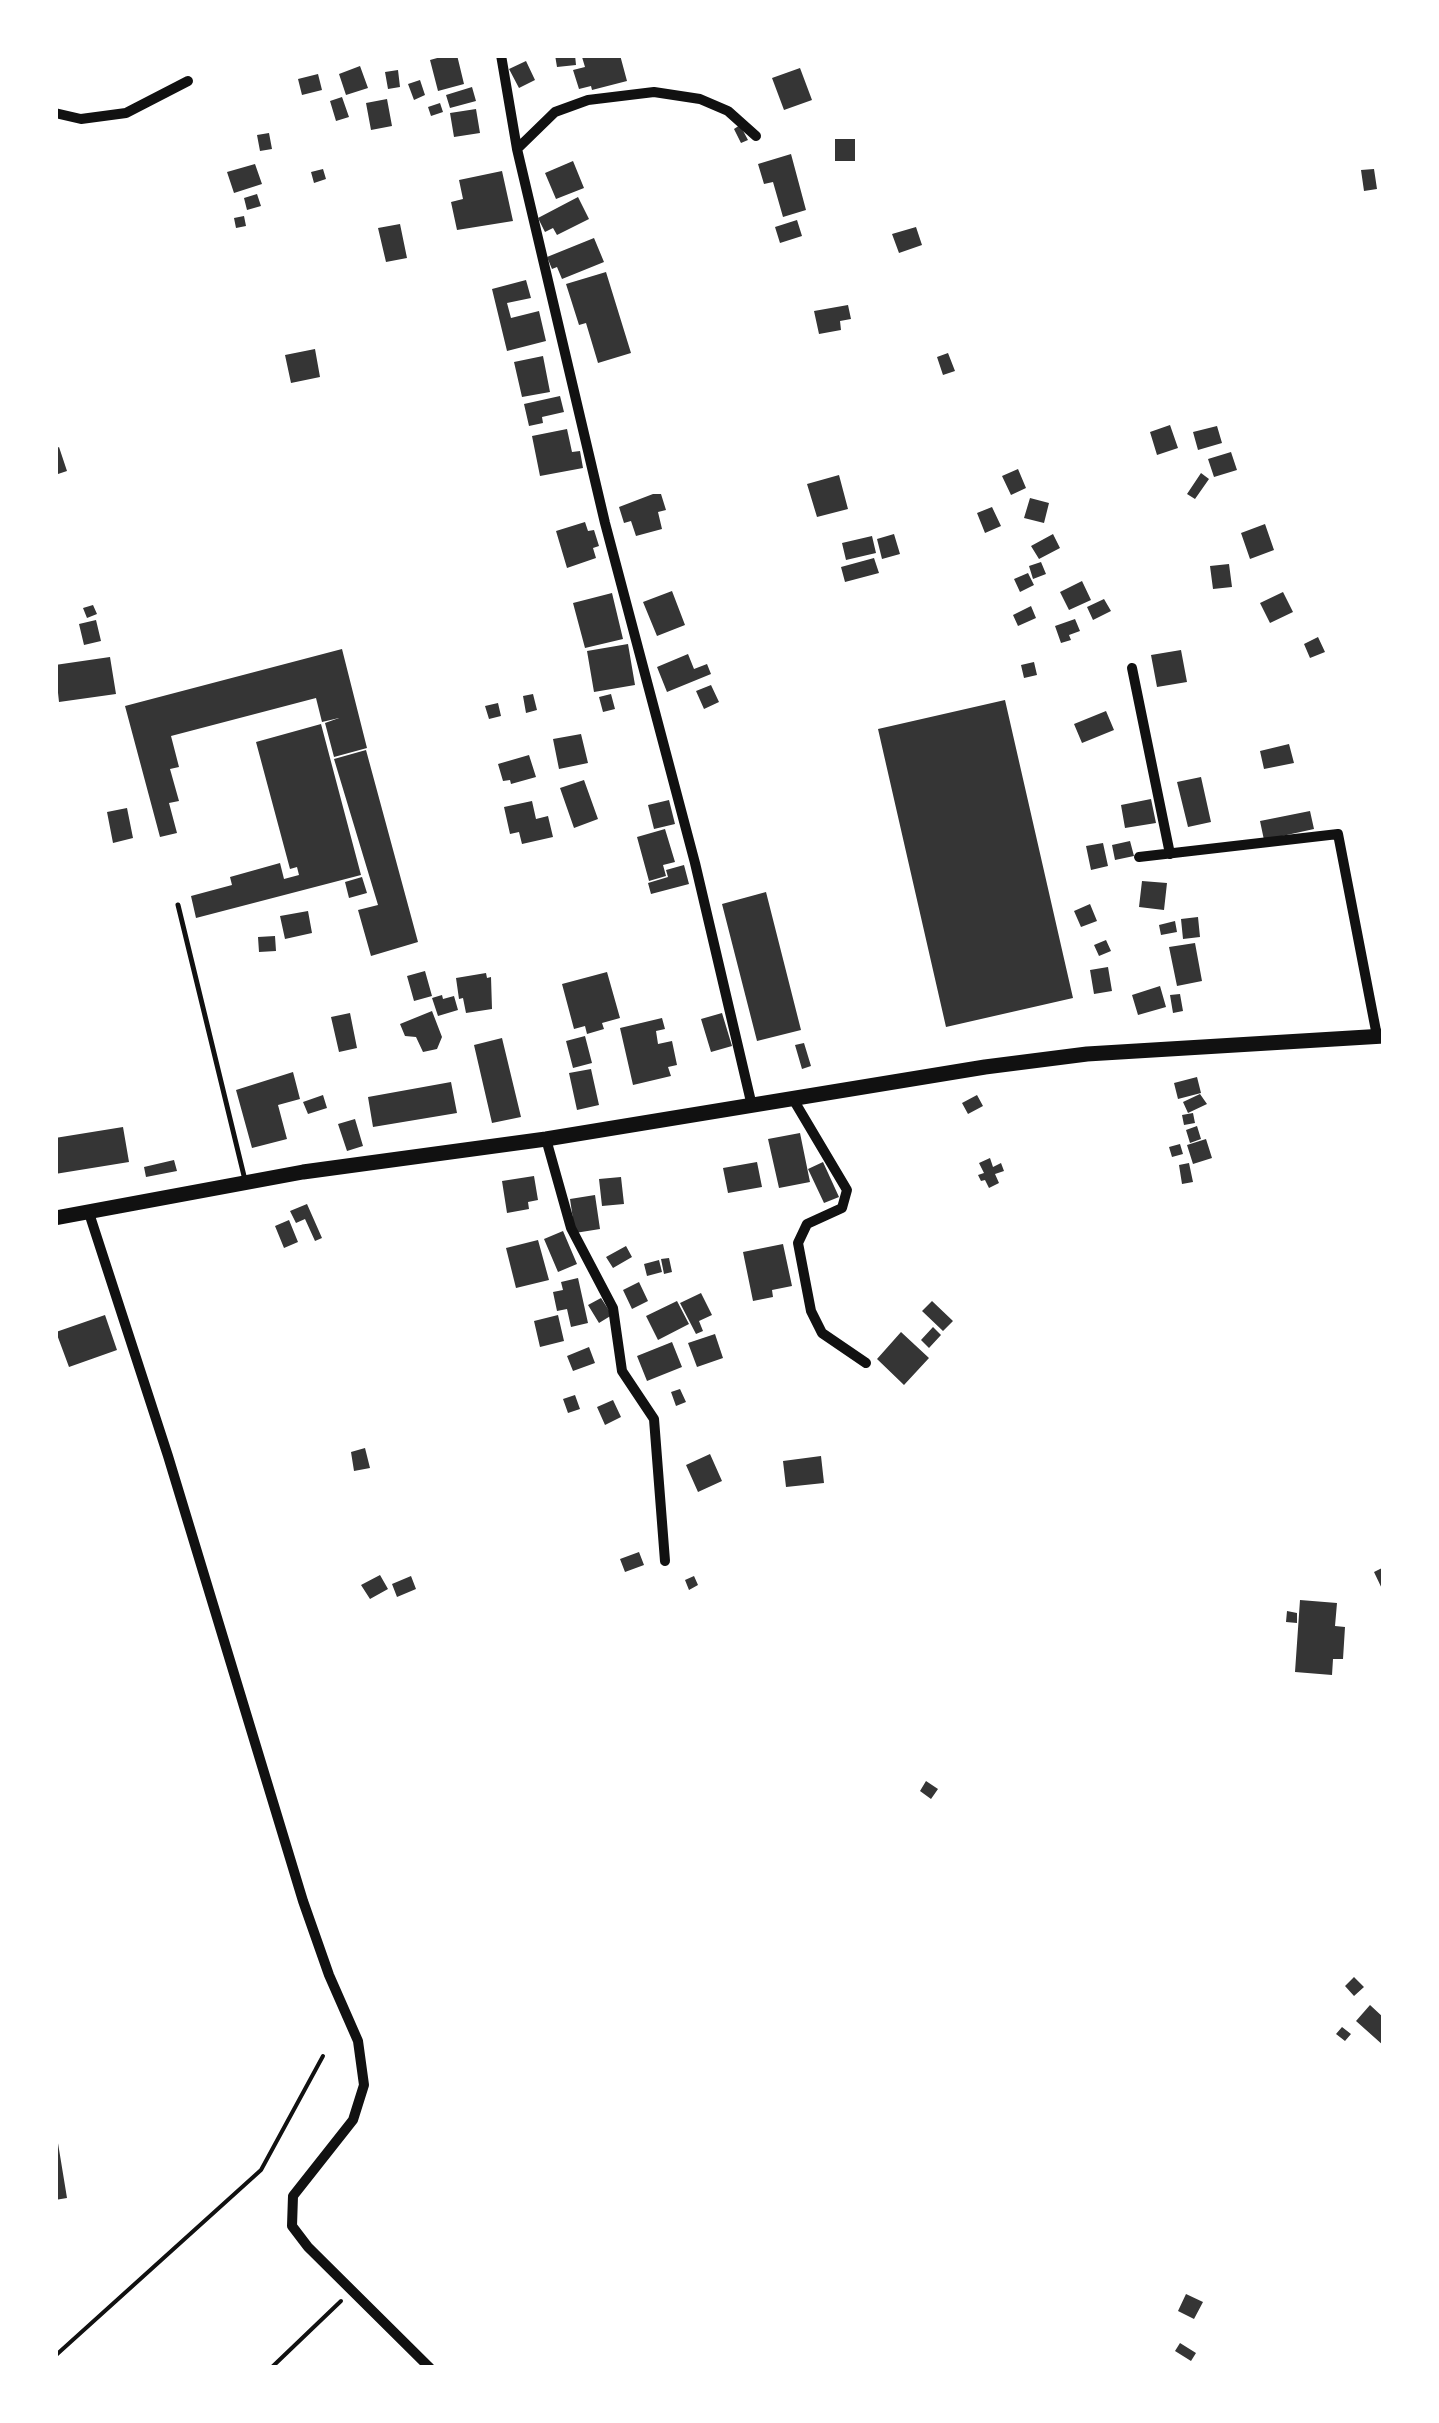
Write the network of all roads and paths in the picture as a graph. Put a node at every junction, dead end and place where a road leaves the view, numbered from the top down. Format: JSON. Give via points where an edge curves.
{"nodes":[{"id":1,"x":501,"y":55,"type":"edge"},
{"id":2,"x":188,"y":81,"type":"dead end"},
{"id":3,"x":55,"y":113,"type":"edge"},
{"id":4,"x":756,"y":136,"type":"dead end"},
{"id":5,"x":516,"y":150,"type":"junction"},
{"id":6,"x":1132,"y":668,"type":"dead end"},
{"id":7,"x":1170,"y":854,"type":"junction"},
{"id":8,"x":1140,"y":857,"type":"dead end"},
{"id":9,"x":178,"y":905,"type":"dead end"},
{"id":10,"x":1380,"y":1036,"type":"edge"},
{"id":11,"x":793,"y":1099,"type":"junction"},
{"id":12,"x":752,"y":1106,"type":"junction"},
{"id":13,"x":546,"y":1139,"type":"junction"},
{"id":14,"x":246,"y":1183,"type":"junction"},
{"id":15,"x":88,"y":1213,"type":"junction"},
{"id":16,"x":55,"y":1218,"type":"edge"},
{"id":17,"x":866,"y":1362,"type":"dead end"},
{"id":18,"x":665,"y":1562,"type":"dead end"},
{"id":19,"x":323,"y":2056,"type":"dead end"},
{"id":20,"x":352,"y":2291,"type":"junction"},
{"id":21,"x":55,"y":2356,"type":"edge"},
{"id":22,"x":271,"y":2368,"type":"edge"},
{"id":23,"x":430,"y":2368,"type":"edge"}],
"edges":[{"from":1,"to":5,"type":"street"},
{"from":2,"to":3,"type":"street","via":[[126,114]]},
{"from":4,"to":5,"type":"street","via":[[728,112],[654,92],[588,100],[555,112]]},
{"from":5,"to":12,"type":"street"},
{"from":6,"to":7,"type":"street"},
{"from":7,"to":8,"type":"street"},
{"from":7,"to":10,"type":"street","via":[[1338,834]]},
{"from":9,"to":14,"type":"lane"},
{"from":10,"to":11,"type":"highway","via":[[1087,1054]]},
{"from":11,"to":12,"type":"highway"},
{"from":11,"to":17,"type":"street","via":[[847,1190],[842,1208],[806,1224],[798,1243],[811,1311],[822,1333]]},
{"from":12,"to":13,"type":"highway"},
{"from":13,"to":14,"type":"highway"},
{"from":13,"to":18,"type":"street","via":[[571,1228],[613,1308],[622,1371],[654,1419]]},
{"from":14,"to":15,"type":"highway"},
{"from":15,"to":16,"type":"highway"},
{"from":15,"to":20,"type":"street","via":[[303,1901],[358,2041],[364,2085],[353,2120],[293,2196],[292,2226]]},
{"from":19,"to":21,"type":"path","via":[[261,2170]]},
{"from":20,"to":22,"type":"path"},
{"from":20,"to":23,"type":"street"}]}
